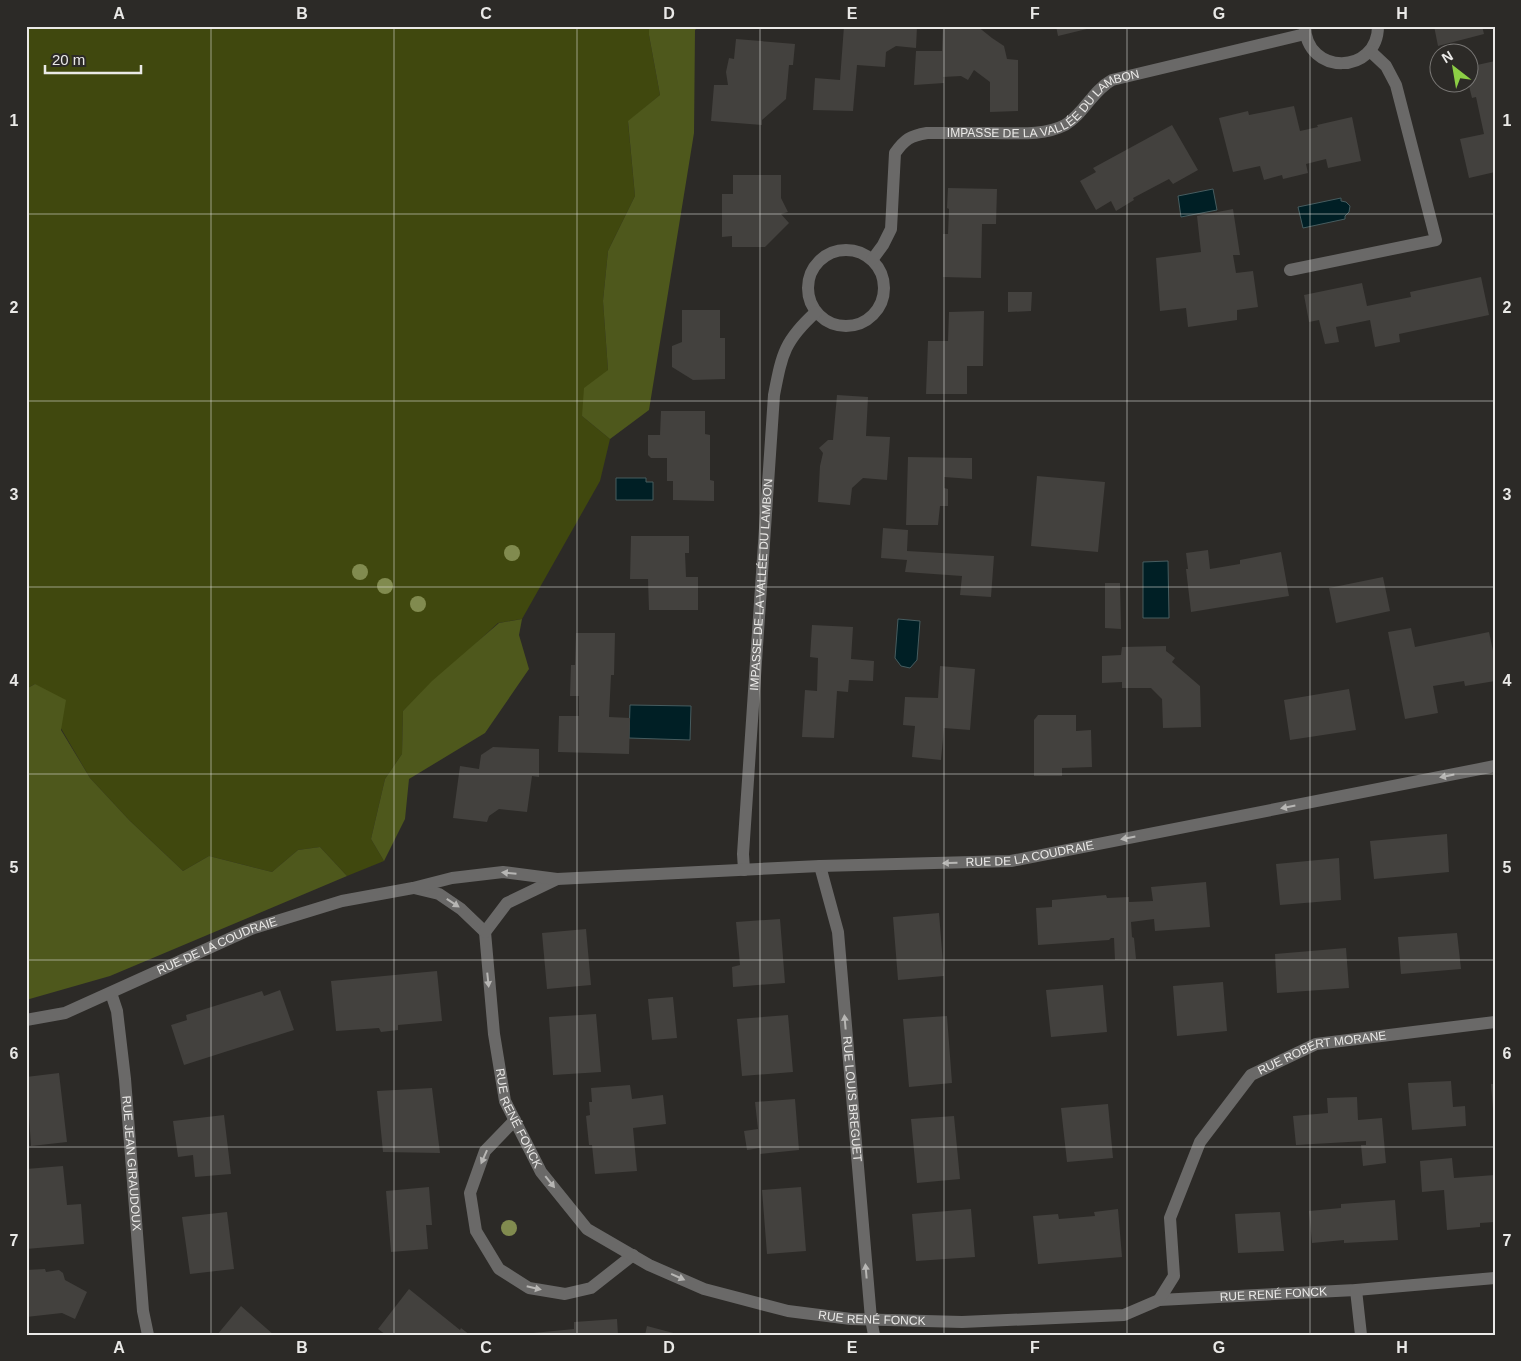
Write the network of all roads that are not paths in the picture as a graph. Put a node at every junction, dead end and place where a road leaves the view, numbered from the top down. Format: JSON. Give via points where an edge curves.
{"nodes":[{"id":1,"x":1378,"y":26,"type":"edge"},
{"id":2,"x":1305,"y":30,"type":"edge"},
{"id":3,"x":1370,"y":51,"type":"junction"},
{"id":4,"x":872,"y":260,"type":"junction"},
{"id":5,"x":1290,"y":270,"type":"dead end"},
{"id":6,"x":816,"y":312,"type":"junction"},
{"id":7,"x":1495,"y":766,"type":"edge"},
{"id":8,"x":820,"y":866,"type":"junction"},
{"id":9,"x":744,"y":870,"type":"junction"},
{"id":10,"x":557,"y":879,"type":"junction"},
{"id":11,"x":413,"y":888,"type":"junction"},
{"id":12,"x":485,"y":932,"type":"junction"},
{"id":13,"x":110,"y":993,"type":"junction"},
{"id":14,"x":26,"y":1020,"type":"edge"},
{"id":15,"x":1495,"y":1022,"type":"edge"},
{"id":16,"x":515,"y":1120,"type":"junction"},
{"id":17,"x":633,"y":1255,"type":"junction"},
{"id":18,"x":1495,"y":1278,"type":"edge"},
{"id":19,"x":1356,"y":1290,"type":"junction"},
{"id":20,"x":1160,"y":1300,"type":"junction"},
{"id":21,"x":871,"y":1319,"type":"junction"},
{"id":22,"x":148,"y":1335,"type":"edge"},
{"id":23,"x":874,"y":1335,"type":"edge"},
{"id":24,"x":1361,"y":1335,"type":"edge"}],
"edges":[{"from":1,"to":3,"type":"street"},
{"from":2,"to":3,"type":"street","name":"IMPASSE DE LA VALLÉE DU LAMBON","via":[[1309,45],[1327,61],[1350,63]]},
{"from":2,"to":4,"type":"street","name":"IMPASSE DE LA VALLÉE DU LAMBON","via":[[1112,80],[1095,92],[1076,117],[1050,130],[927,133],[902,142],[896,153],[891,229]]},
{"from":3,"to":5,"type":"street","via":[[1386,66],[1396,85],[1436,240]]},
{"from":4,"to":6,"type":"street","via":[[849,250],[825,257],[816,265],[808,289]]},
{"from":4,"to":6,"type":"street","via":[[879,269],[884,291],[876,312],[858,325],[846,326],[835,325]]},
{"from":6,"to":9,"type":"street","name":"IMPASSE DE LA VALLÉE DU LAMBON","via":[[786,345],[774,395]]},
{"from":7,"to":8,"type":"street","name":"RUE DE LA COUDRAIE","one_way":true,"via":[[1011,862]]},
{"from":8,"to":9,"type":"street","name":"RUE DE LA COUDRAIE"},
{"from":21,"to":8,"type":"street","name":"RUE LOUIS BREGUET","one_way":true,"via":[[838,932]]},
{"from":9,"to":10,"type":"street","name":"RUE DE LA COUDRAIE"},
{"from":10,"to":11,"type":"street","name":"RUE DE LA COUDRAIE","one_way":true,"via":[[503,872],[452,878]]},
{"from":10,"to":12,"type":"street","name":"RUE DE LA COUDRAIE","via":[[506,903]]},
{"from":11,"to":12,"type":"street","name":"RUE DE LA COUDRAIE","one_way":true,"via":[[439,894]]},
{"from":11,"to":13,"type":"street","name":"RUE DE LA COUDRAIE","via":[[342,901],[251,929]]},
{"from":12,"to":16,"type":"street","name":"RUE RENÉ FONCK","one_way":true,"via":[[494,1034],[505,1101]]},
{"from":13,"to":14,"type":"street","name":"RUE DE LA COUDRAIE","via":[[65,1013]]},
{"from":13,"to":22,"type":"street","name":"RUE JEAN GIRAUDOUX","via":[[117,1011],[125,1079]]},
{"from":15,"to":20,"type":"street","name":"RUE ROBERT MORANE","via":[[1316,1044],[1251,1075],[1200,1142],[1170,1218],[1174,1276]]},
{"from":16,"to":17,"type":"street","name":"RUE RENÉ FONCK","one_way":true,"via":[[542,1172],[587,1229]]},
{"from":16,"to":17,"type":"street","one_way":true,"via":[[485,1151],[470,1193],[476,1231],[499,1269],[529,1288],[566,1294],[591,1288]]},
{"from":17,"to":21,"type":"street","name":"RUE RENÉ FONCK","one_way":true,"via":[[704,1289],[788,1311],[851,1320]]},
{"from":18,"to":19,"type":"street","name":"RUE RENÉ FONCK"},
{"from":19,"to":20,"type":"street","name":"RUE RENÉ FONCK"},
{"from":19,"to":24,"type":"street"},
{"from":20,"to":21,"type":"street","name":"RUE RENÉ FONCK","via":[[1124,1315],[962,1322]]},
{"from":21,"to":23,"type":"street","name":"RUE LOUIS BREGUET"}]}
